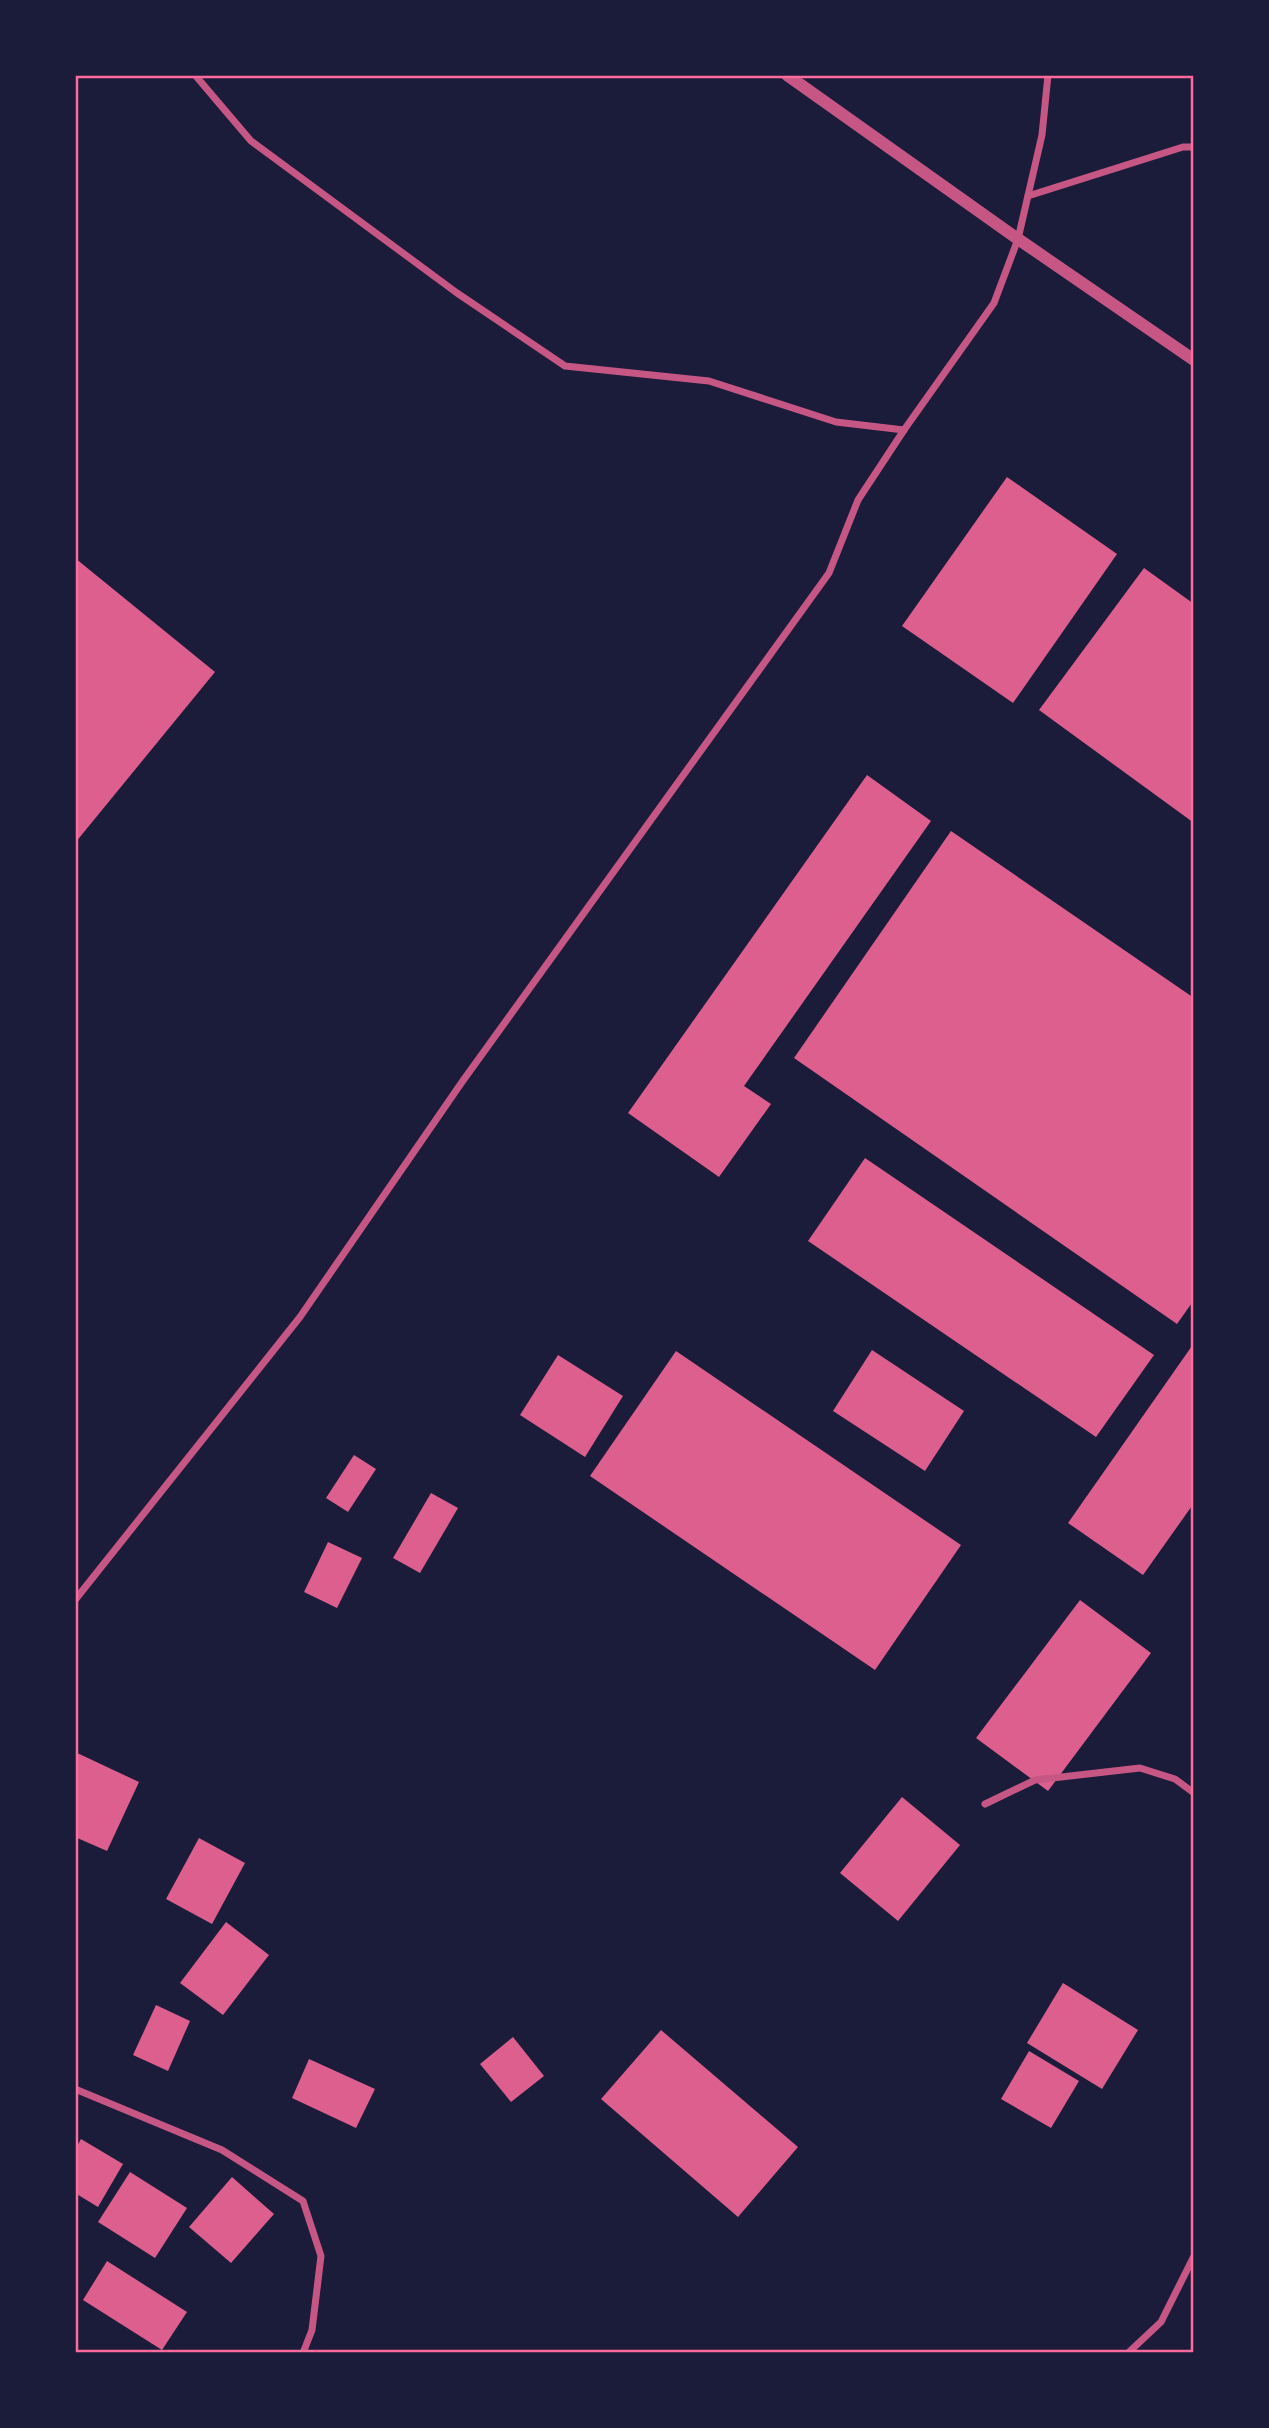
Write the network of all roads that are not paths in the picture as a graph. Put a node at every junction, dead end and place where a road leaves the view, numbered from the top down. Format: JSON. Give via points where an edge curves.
{"nodes":[{"id":1,"x":195,"y":75,"type":"edge"},
{"id":2,"x":787,"y":75,"type":"edge"},
{"id":3,"x":1048,"y":75,"type":"edge"},
{"id":4,"x":1194,"y":147,"type":"edge"},
{"id":5,"x":1028,"y":196,"type":"junction"},
{"id":6,"x":1018,"y":239,"type":"junction"},
{"id":7,"x":1194,"y":360,"type":"edge"},
{"id":8,"x":904,"y":430,"type":"junction"},
{"id":9,"x":75,"y":1600,"type":"edge"},
{"id":10,"x":1194,"y":1793,"type":"edge"},
{"id":11,"x":985,"y":1804,"type":"dead end"},
{"id":12,"x":75,"y":2089,"type":"edge"},
{"id":13,"x":1194,"y":2256,"type":"edge"},
{"id":14,"x":303,"y":2353,"type":"edge"},
{"id":15,"x":1128,"y":2353,"type":"edge"}],
"edges":[{"from":1,"to":8,"type":"street","via":[[251,141],[457,293],[565,366],[709,381],[836,422]]},
{"from":2,"to":6,"type":"street"},
{"from":3,"to":5,"type":"street","via":[[1042,135]]},
{"from":4,"to":5,"type":"street"},
{"from":5,"to":6,"type":"street"},
{"from":6,"to":7,"type":"street"},
{"from":6,"to":8,"type":"street","via":[[994,303]]},
{"from":8,"to":9,"type":"street","via":[[858,500],[829,573],[462,1082],[300,1317]]},
{"from":10,"to":11,"type":"street","via":[[1175,1779],[1140,1768],[1035,1780]]},
{"from":12,"to":14,"type":"street","via":[[222,2150],[303,2201],[321,2256],[312,2330]]},
{"from":13,"to":15,"type":"street","via":[[1161,2322]]}]}
